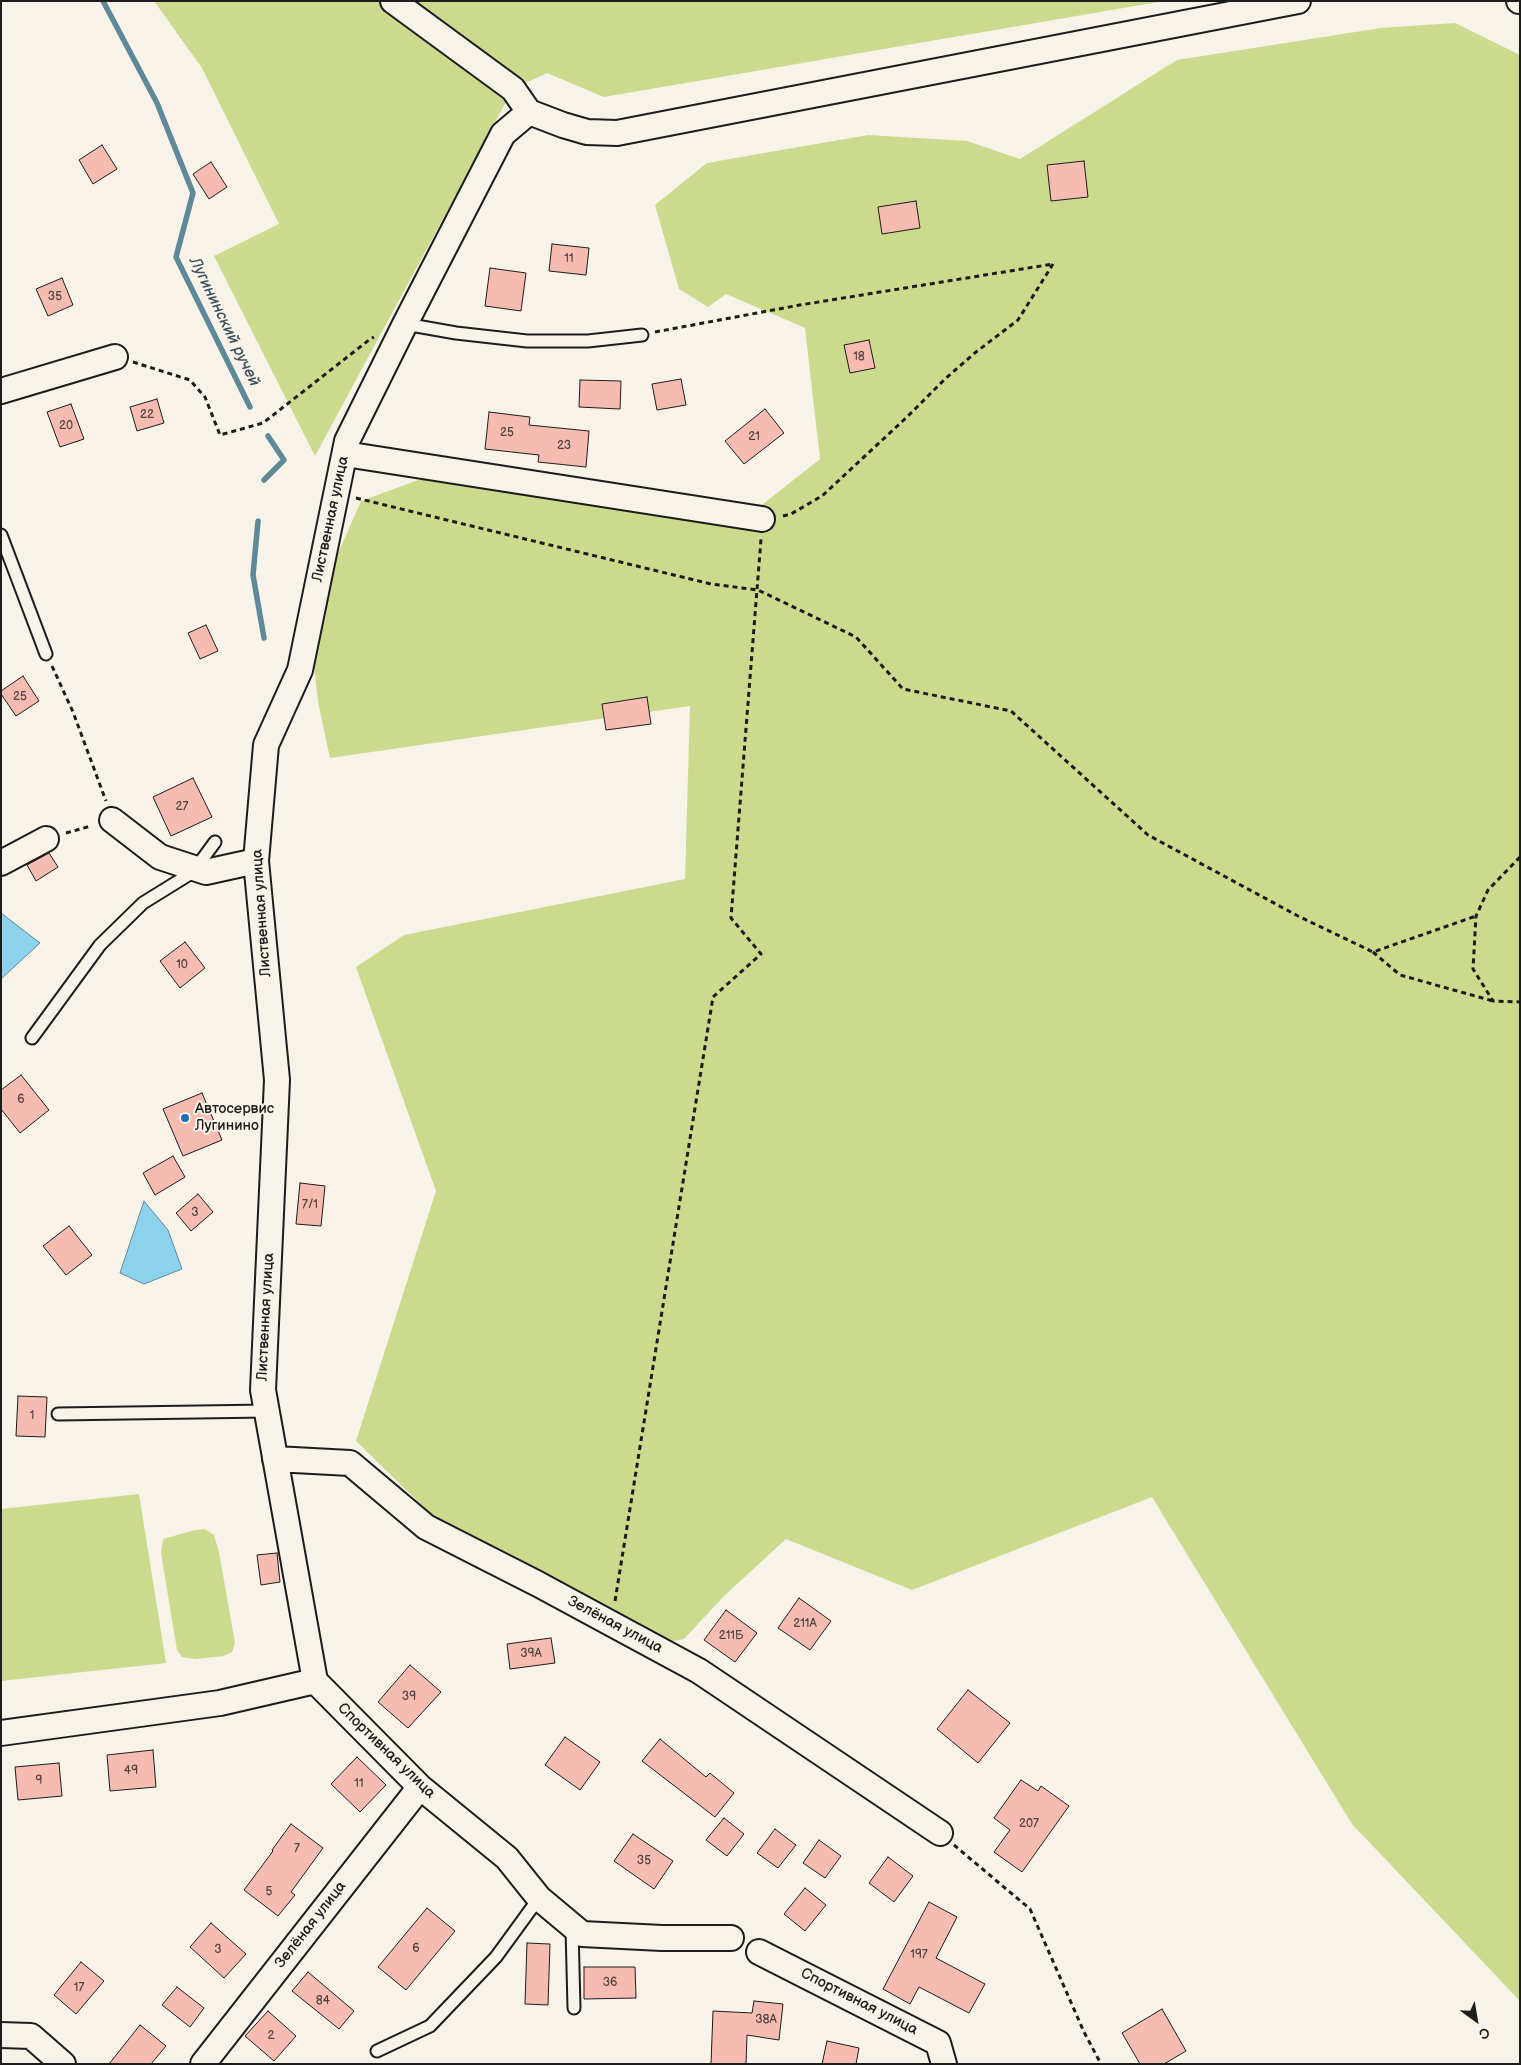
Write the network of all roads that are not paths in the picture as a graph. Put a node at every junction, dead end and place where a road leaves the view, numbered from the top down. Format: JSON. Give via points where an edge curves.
{"nodes":[{"id":1,"x":393,"y":1,"type":"edge"},
{"id":2,"x":1298,"y":1,"type":"edge"},
{"id":3,"x":529,"y":112,"type":"junction"},
{"id":4,"x":405,"y":324,"type":"junction"},
{"id":5,"x":642,"y":335,"type":"road end"},
{"id":6,"x":115,"y":357,"type":"road end"},
{"id":7,"x":1,"y":391,"type":"edge"},
{"id":8,"x":344,"y":454,"type":"junction"},
{"id":9,"x":762,"y":519,"type":"road end"},
{"id":10,"x":1,"y":535,"type":"edge"},
{"id":11,"x":46,"y":654,"type":"road end"},
{"id":12,"x":112,"y":820,"type":"road end"},
{"id":13,"x":46,"y":838,"type":"road end"},
{"id":14,"x":214,"y":842,"type":"dead end"},
{"id":15,"x":256,"y":861,"type":"junction"},
{"id":16,"x":1,"y":863,"type":"edge"},
{"id":17,"x":196,"y":869,"type":"junction"},
{"id":18,"x":32,"y":1038,"type":"dead end"},
{"id":19,"x":58,"y":1414,"type":"dead end"},
{"id":20,"x":271,"y":1424,"type":"junction"},
{"id":21,"x":275,"y":1459,"type":"junction"},
{"id":22,"x":315,"y":1681,"type":"junction"},
{"id":23,"x":1,"y":1733,"type":"edge"},
{"id":24,"x":420,"y":1787,"type":"junction"},
{"id":25,"x":940,"y":1833,"type":"road end"},
{"id":26,"x":539,"y":1898,"type":"junction"},
{"id":27,"x":572,"y":1926,"type":"junction"},
{"id":28,"x":731,"y":1938,"type":"dead end"},
{"id":29,"x":759,"y":1952,"type":"dead end"},
{"id":30,"x":574,"y":2008,"type":"dead end"},
{"id":31,"x":1,"y":2036,"type":"edge"},
{"id":32,"x":377,"y":2051,"type":"dead end"},
{"id":33,"x":63,"y":2064,"type":"edge"},
{"id":34,"x":203,"y":2064,"type":"edge"},
{"id":35,"x":944,"y":2064,"type":"edge"}],
"edges":[{"from":1,"to":3,"type":"street","via":[[513,89]]},
{"from":2,"to":3,"type":"street","via":[[617,133],[587,132]]},
{"from":3,"to":4,"type":"street","name":"Лиственная улица","via":[[503,134]]},
{"from":4,"to":5,"type":"lane","via":[[527,341],[588,342]]},
{"from":4,"to":8,"type":"street","name":"Лиственная улица"},
{"from":6,"to":7,"type":"street"},
{"from":8,"to":9,"type":"street"},
{"from":8,"to":15,"type":"street","name":"Лиственная улица","via":[[300,670],[266,744]]},
{"from":10,"to":11,"type":"lane"},
{"from":12,"to":17,"type":"street","via":[[160,857]]},
{"from":13,"to":16,"type":"street"},
{"from":14,"to":17,"type":"lane"},
{"from":15,"to":17,"type":"street","via":[[206,872]]},
{"from":15,"to":20,"type":"street","name":"Лиственная улица","via":[[277,1080],[263,1390]]},
{"from":17,"to":18,"type":"lane","via":[[143,903],[100,945]]},
{"from":19,"to":20,"type":"lane"},
{"from":20,"to":21,"type":"street","name":"Лиственная улица"},
{"from":21,"to":22,"type":"street","name":"Лиственная улица"},
{"from":21,"to":25,"type":"street","name":"Зелёная улица","via":[[350,1463],[426,1527],[698,1671]]},
{"from":22,"to":23,"type":"street","via":[[220,1703]]},
{"from":22,"to":24,"type":"street","name":"Спортивная улица"},
{"from":24,"to":26,"type":"street","name":"Спортивная улица","via":[[507,1858]]},
{"from":24,"to":34,"type":"street","name":"Зелёная улица"},
{"from":26,"to":27,"type":"street","name":"Спортивная улица"},
{"from":26,"to":32,"type":"lane","via":[[496,1957],[430,2026]]},
{"from":27,"to":28,"type":"street","name":"Спортивная улица","via":[[582,1934]]},
{"from":27,"to":30,"type":"lane"},
{"from":29,"to":35,"type":"street","name":"Спортивная улица","via":[[938,2043]]},
{"from":31,"to":33,"type":"street","via":[[31,2036]]}]}
